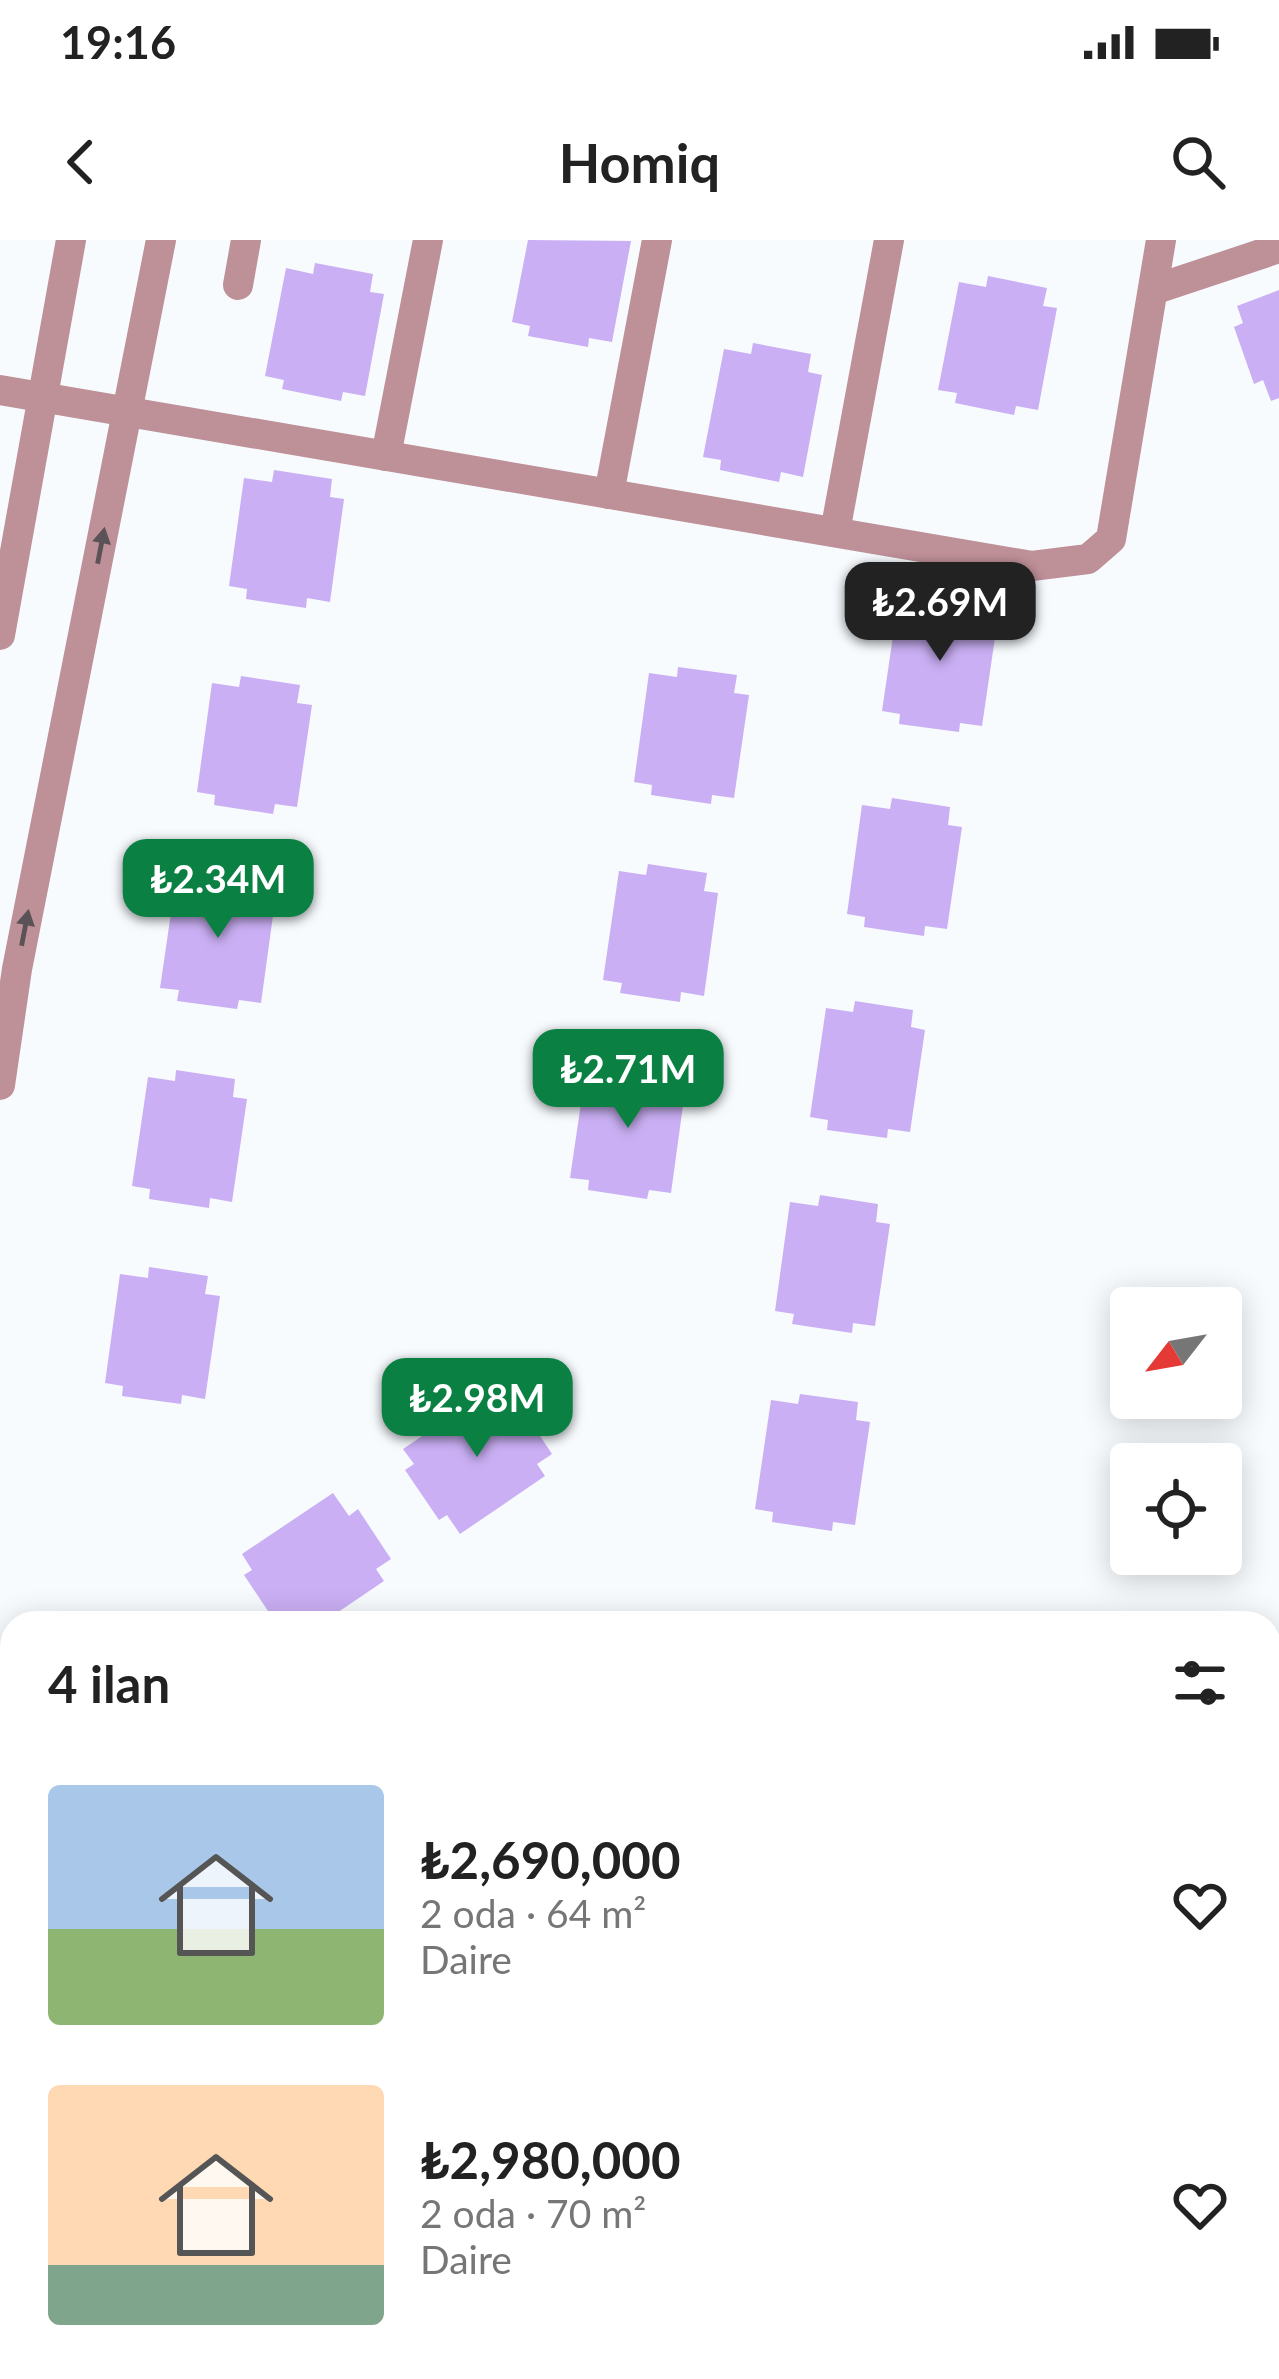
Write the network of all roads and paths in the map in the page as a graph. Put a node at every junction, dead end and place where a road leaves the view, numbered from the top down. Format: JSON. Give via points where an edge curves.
{"nodes":[{"id":1,"x":70,"y":240,"type":"edge"},
{"id":2,"x":161,"y":240,"type":"edge"},
{"id":3,"x":246,"y":240,"type":"edge"},
{"id":4,"x":428,"y":240,"type":"edge"},
{"id":5,"x":657,"y":240,"type":"edge"},
{"id":6,"x":889,"y":240,"type":"edge"},
{"id":7,"x":1162,"y":240,"type":"edge"},
{"id":8,"x":1279,"y":248,"type":"edge"},
{"id":9,"x":238,"y":285,"type":"dead end"},
{"id":10,"x":1153,"y":290,"type":"junction"},
{"id":11,"x":0,"y":390,"type":"edge"},
{"id":12,"x":42,"y":398,"type":"junction"},
{"id":13,"x":127,"y":412,"type":"junction"},
{"id":14,"x":386,"y":456,"type":"junction"},
{"id":15,"x":610,"y":494,"type":"junction"},
{"id":16,"x":835,"y":532,"type":"junction"},
{"id":17,"x":0,"y":635,"type":"edge"},
{"id":18,"x":0,"y":1085,"type":"edge"}],
"edges":[{"from":1,"to":12,"type":"street"},
{"from":2,"to":13,"type":"street"},
{"from":3,"to":9,"type":"street"},
{"from":4,"to":14,"type":"street"},
{"from":5,"to":15,"type":"street"},
{"from":6,"to":16,"type":"street"},
{"from":7,"to":10,"type":"street"},
{"from":8,"to":10,"type":"street"},
{"from":10,"to":16,"type":"street","via":[[1111,539],[1088,559],[1032,566]]},
{"from":11,"to":12,"type":"street"},
{"from":12,"to":13,"type":"street"},
{"from":12,"to":17,"type":"street"},
{"from":13,"to":14,"type":"street"},
{"from":18,"to":13,"type":"street","one_way":true},
{"from":14,"to":15,"type":"street"},
{"from":15,"to":16,"type":"street"}]}
